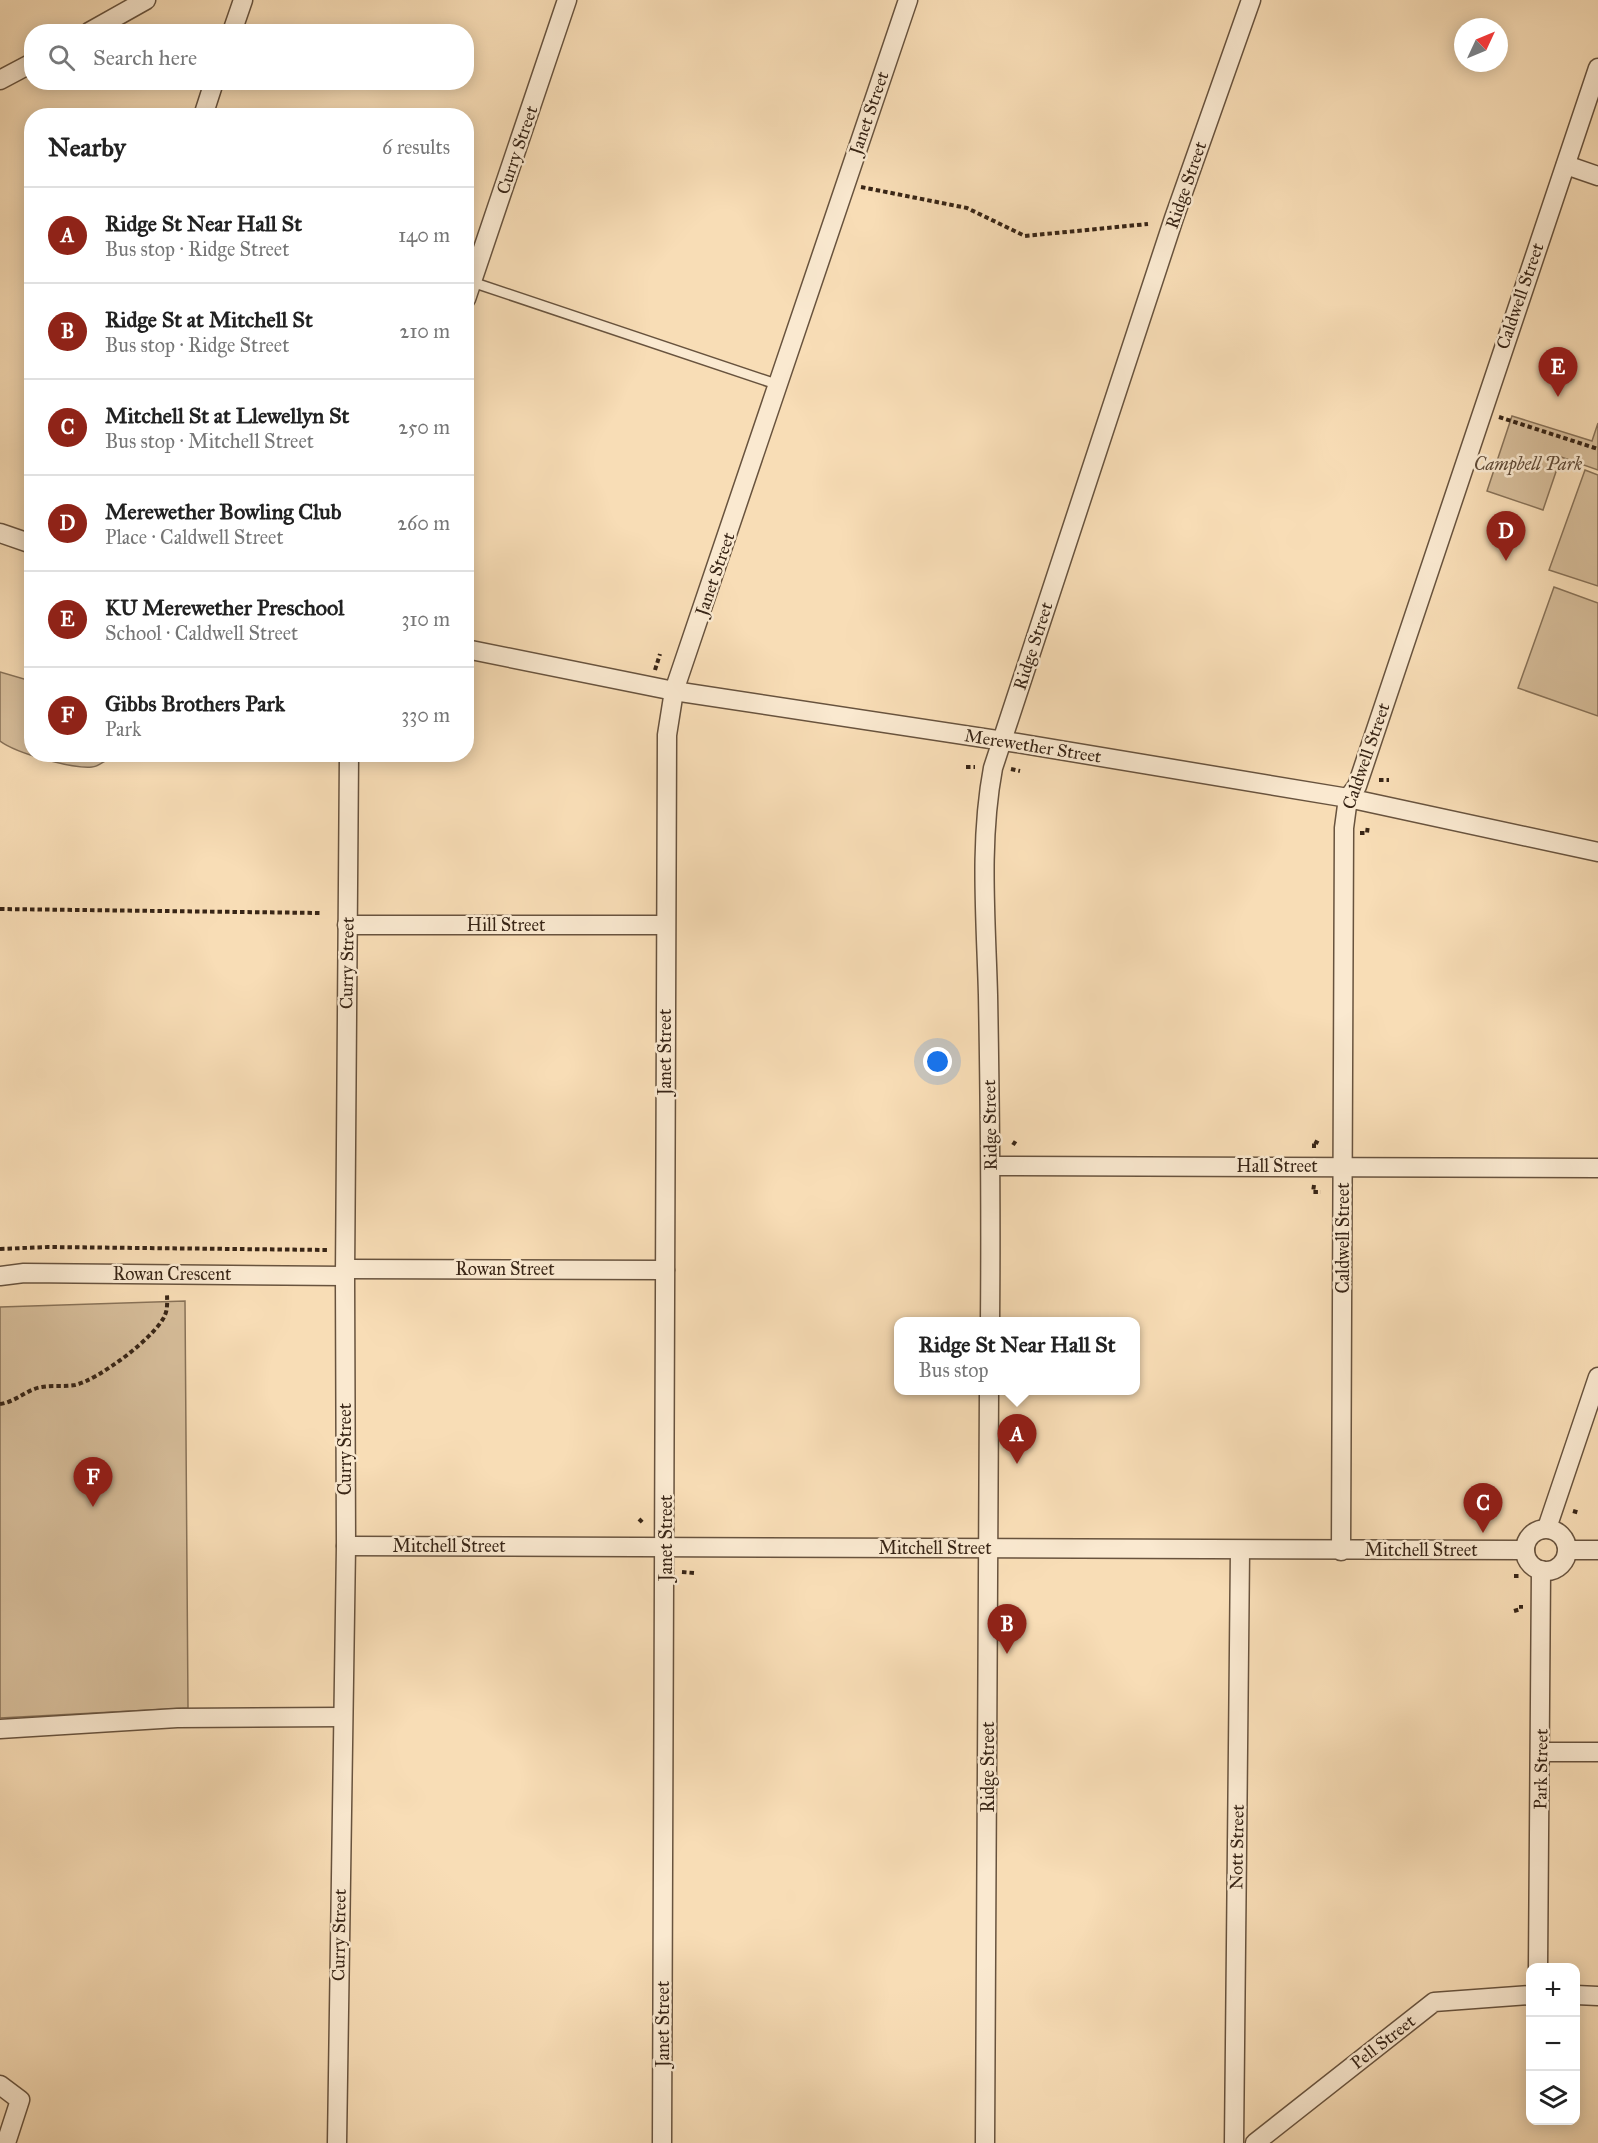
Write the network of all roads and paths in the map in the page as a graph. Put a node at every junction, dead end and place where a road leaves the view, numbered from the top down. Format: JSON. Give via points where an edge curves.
{"nodes":[{"id":1,"x":146,"y":0,"type":"edge"},
{"id":2,"x":243,"y":0,"type":"edge"},
{"id":3,"x":567,"y":0,"type":"edge"},
{"id":4,"x":908,"y":0,"type":"edge"},
{"id":5,"x":1251,"y":0,"type":"edge"},
{"id":6,"x":103,"y":24,"type":"edge"},
{"id":7,"x":235,"y":24,"type":"edge"},
{"id":8,"x":24,"y":67,"type":"edge"},
{"id":9,"x":1598,"y":68,"type":"edge"},
{"id":10,"x":0,"y":80,"type":"edge"},
{"id":11,"x":211,"y":90,"type":"edge"},
{"id":12,"x":206,"y":108,"type":"edge"},
{"id":13,"x":1566,"y":165,"type":"junction"},
{"id":14,"x":1598,"y":176,"type":"edge"},
{"id":15,"x":859,"y":187,"type":"dead end"},
{"id":16,"x":1148,"y":224,"type":"dead end"},
{"id":17,"x":474,"y":276,"type":"edge"},
{"id":18,"x":474,"y":283,"type":"edge"},
{"id":19,"x":779,"y":385,"type":"junction"},
{"id":20,"x":1481,"y":411,"type":"junction"},
{"id":21,"x":1598,"y":449,"type":"edge"},
{"id":22,"x":0,"y":533,"type":"edge"},
{"id":23,"x":24,"y":541,"type":"edge"},
{"id":24,"x":474,"y":651,"type":"edge"},
{"id":25,"x":674,"y":692,"type":"junction"},
{"id":26,"x":1002,"y":740,"type":"junction"},
{"id":27,"x":349,"y":762,"type":"edge"},
{"id":28,"x":966,"y":767,"type":"dead end"},
{"id":29,"x":976,"y":767,"type":"dead end"},
{"id":30,"x":1011,"y":769,"type":"dead end"},
{"id":31,"x":1020,"y":771,"type":"dead end"},
{"id":32,"x":1379,"y":780,"type":"dead end"},
{"id":33,"x":1384,"y":787,"type":"dead end"},
{"id":34,"x":1347,"y":798,"type":"junction"},
{"id":35,"x":1368,"y":825,"type":"dead end"},
{"id":36,"x":1360,"y":833,"type":"dead end"},
{"id":37,"x":1598,"y":852,"type":"edge"},
{"id":38,"x":0,"y":909,"type":"edge"},
{"id":39,"x":320,"y":913,"type":"dead end"},
{"id":40,"x":664,"y":925,"type":"junction"},
{"id":41,"x":348,"y":926,"type":"junction"},
{"id":42,"x":1017,"y":1139,"type":"dead end"},
{"id":43,"x":1320,"y":1144,"type":"dead end"},
{"id":44,"x":1013,"y":1146,"type":"dead end"},
{"id":45,"x":1314,"y":1148,"type":"dead end"},
{"id":46,"x":991,"y":1166,"type":"junction"},
{"id":47,"x":1344,"y":1166,"type":"junction"},
{"id":48,"x":1598,"y":1168,"type":"edge"},
{"id":49,"x":1314,"y":1185,"type":"dead end"},
{"id":50,"x":1321,"y":1192,"type":"dead end"},
{"id":51,"x":0,"y":1249,"type":"edge"},
{"id":52,"x":329,"y":1250,"type":"dead end"},
{"id":53,"x":665,"y":1269,"type":"junction"},
{"id":54,"x":345,"y":1273,"type":"junction"},
{"id":55,"x":166,"y":1274,"type":"junction"},
{"id":56,"x":0,"y":1276,"type":"edge"},
{"id":57,"x":990,"y":1317,"type":"edge"},
{"id":58,"x":1598,"y":1377,"type":"edge"},
{"id":59,"x":989,"y":1395,"type":"edge"},
{"id":60,"x":0,"y":1404,"type":"edge"},
{"id":61,"x":1573,"y":1511,"type":"dead end"},
{"id":62,"x":1580,"y":1513,"type":"dead end"},
{"id":63,"x":639,"y":1520,"type":"dead end"},
{"id":64,"x":643,"y":1523,"type":"dead end"},
{"id":65,"x":1547,"y":1528,"type":"junction"},
{"id":66,"x":346,"y":1546,"type":"junction"},
{"id":67,"x":666,"y":1547,"type":"junction"},
{"id":68,"x":988,"y":1548,"type":"junction"},
{"id":69,"x":1525,"y":1550,"type":"junction"},
{"id":70,"x":1568,"y":1550,"type":"junction"},
{"id":71,"x":1598,"y":1550,"type":"edge"},
{"id":72,"x":1240,"y":1551,"type":"junction"},
{"id":73,"x":1341,"y":1551,"type":"junction"},
{"id":74,"x":1515,"y":1569,"type":"dead end"},
{"id":75,"x":1541,"y":1570,"type":"junction"},
{"id":76,"x":679,"y":1572,"type":"dead end"},
{"id":77,"x":694,"y":1573,"type":"dead end"},
{"id":78,"x":1514,"y":1576,"type":"dead end"},
{"id":79,"x":1520,"y":1576,"type":"junction"},
{"id":80,"x":1521,"y":1586,"type":"dead end"},
{"id":81,"x":1521,"y":1596,"type":"dead end"},
{"id":82,"x":1514,"y":1611,"type":"dead end"},
{"id":83,"x":342,"y":1717,"type":"junction"},
{"id":84,"x":0,"y":1729,"type":"edge"},
{"id":85,"x":1541,"y":1752,"type":"junction"},
{"id":86,"x":1598,"y":1752,"type":"edge"},
{"id":87,"x":1538,"y":1963,"type":"edge"},
{"id":88,"x":1526,"y":1995,"type":"edge"},
{"id":89,"x":1580,"y":1995,"type":"edge"},
{"id":90,"x":1598,"y":1996,"type":"edge"},
{"id":91,"x":0,"y":2085,"type":"edge"},
{"id":92,"x":6,"y":2143,"type":"edge"},
{"id":93,"x":337,"y":2143,"type":"edge"},
{"id":94,"x":662,"y":2143,"type":"edge"},
{"id":95,"x":985,"y":2143,"type":"edge"},
{"id":96,"x":1234,"y":2143,"type":"edge"},
{"id":97,"x":1256,"y":2143,"type":"edge"}],
"edges":[{"from":1,"to":6,"type":"street"},
{"from":2,"to":7,"type":"street"},
{"from":3,"to":17,"type":"street","name":"Curry Street"},
{"from":4,"to":19,"type":"street","name":"Janet Street"},
{"from":5,"to":26,"type":"street","name":"Ridge Street","via":[[1174,218]]},
{"from":8,"to":10,"type":"street"},
{"from":9,"to":13,"type":"street","name":"Caldwell Street"},
{"from":11,"to":12,"type":"street"},
{"from":13,"to":14,"type":"street"},
{"from":13,"to":20,"type":"street","name":"Caldwell Street"},
{"from":15,"to":16,"type":"path","via":[[968,208],[1025,236]]},
{"from":18,"to":19,"type":"lane"},
{"from":19,"to":25,"type":"street","name":"Janet Street"},
{"from":20,"to":21,"type":"path"},
{"from":20,"to":34,"type":"street","name":"Caldwell Street","via":[[1357,786]]},
{"from":22,"to":23,"type":"street"},
{"from":24,"to":25,"type":"street","name":"Merewether Street"},
{"from":25,"to":26,"type":"street","name":"Merewether Street"},
{"from":25,"to":40,"type":"street","name":"Janet Street","via":[[667,735]]},
{"from":26,"to":34,"type":"street","name":"Merewether Street"},
{"from":26,"to":46,"type":"street","name":"Ridge Street","via":[[987,799]]},
{"from":27,"to":41,"type":"street","name":"Curry Street"},
{"from":28,"to":29,"type":"path"},
{"from":30,"to":31,"type":"path"},
{"from":32,"to":33,"type":"path","via":[[1389,780]]},
{"from":34,"to":37,"type":"street","name":"Merewether Street"},
{"from":34,"to":47,"type":"street","name":"Caldwell Street"},
{"from":35,"to":36,"type":"path","via":[[1367,833]]},
{"from":38,"to":39,"type":"path"},
{"from":40,"to":41,"type":"street","name":"Hill Street"},
{"from":40,"to":53,"type":"street","name":"Janet Street"},
{"from":41,"to":54,"type":"street","name":"Curry Street"},
{"from":42,"to":44,"type":"path"},
{"from":43,"to":45,"type":"path","via":[[1314,1141]]},
{"from":46,"to":47,"type":"street","name":"Hall Street"},
{"from":46,"to":57,"type":"street","name":"Ridge Street"},
{"from":47,"to":48,"type":"street","name":"Hall Street"},
{"from":47,"to":73,"type":"street","name":"Caldwell Street"},
{"from":49,"to":50,"type":"path","via":[[1313,1192]]},
{"from":51,"to":52,"type":"path","via":[[48,1246]]},
{"from":53,"to":54,"type":"street","name":"Rowan Street"},
{"from":53,"to":67,"type":"street","name":"Janet Street"},
{"from":54,"to":55,"type":"street","name":"Rowan Crescent"},
{"from":54,"to":66,"type":"street","name":"Curry Street"},
{"from":55,"to":56,"type":"street","name":"Rowan Crescent"},
{"from":55,"to":60,"type":"path","via":[[164,1318],[108,1370],[76,1385],[41,1386]]},
{"from":58,"to":65,"type":"street"},
{"from":59,"to":68,"type":"street","name":"Ridge Street"},
{"from":61,"to":62,"type":"path"},
{"from":63,"to":64,"type":"path"},
{"from":65,"to":69,"type":"street","via":[[1534,1532]]},
{"from":65,"to":70,"type":"street","via":[[1564,1538]]},
{"from":66,"to":67,"type":"street","name":"Mitchell Street"},
{"from":66,"to":83,"type":"street","name":"Curry Street"},
{"from":67,"to":68,"type":"street","name":"Mitchell Street"},
{"from":67,"to":94,"type":"street","name":"Janet Street"},
{"from":68,"to":72,"type":"street","name":"Mitchell Street"},
{"from":68,"to":95,"type":"street","name":"Ridge Street"},
{"from":69,"to":73,"type":"street","name":"Mitchell Street"},
{"from":69,"to":75,"type":"street","via":[[1531,1564]]},
{"from":70,"to":71,"type":"street"},
{"from":70,"to":75,"type":"street","via":[[1562,1564]]},
{"from":72,"to":73,"type":"street","name":"Mitchell Street"},
{"from":72,"to":96,"type":"street","name":"Nott Street"},
{"from":74,"to":79,"type":"path"},
{"from":75,"to":85,"type":"street","name":"Park Street"},
{"from":76,"to":77,"type":"path"},
{"from":78,"to":79,"type":"path"},
{"from":79,"to":80,"type":"path"},
{"from":81,"to":82,"type":"path","via":[[1521,1609]]},
{"from":83,"to":84,"type":"street","via":[[177,1718]]},
{"from":83,"to":93,"type":"street","name":"Curry Street"},
{"from":85,"to":86,"type":"street"},
{"from":85,"to":87,"type":"street","name":"Park Street"},
{"from":88,"to":97,"type":"street","name":"Pell Street","via":[[1434,2002]]},
{"from":89,"to":90,"type":"street"},
{"from":91,"to":92,"type":"street","via":[[20,2100]]}]}
